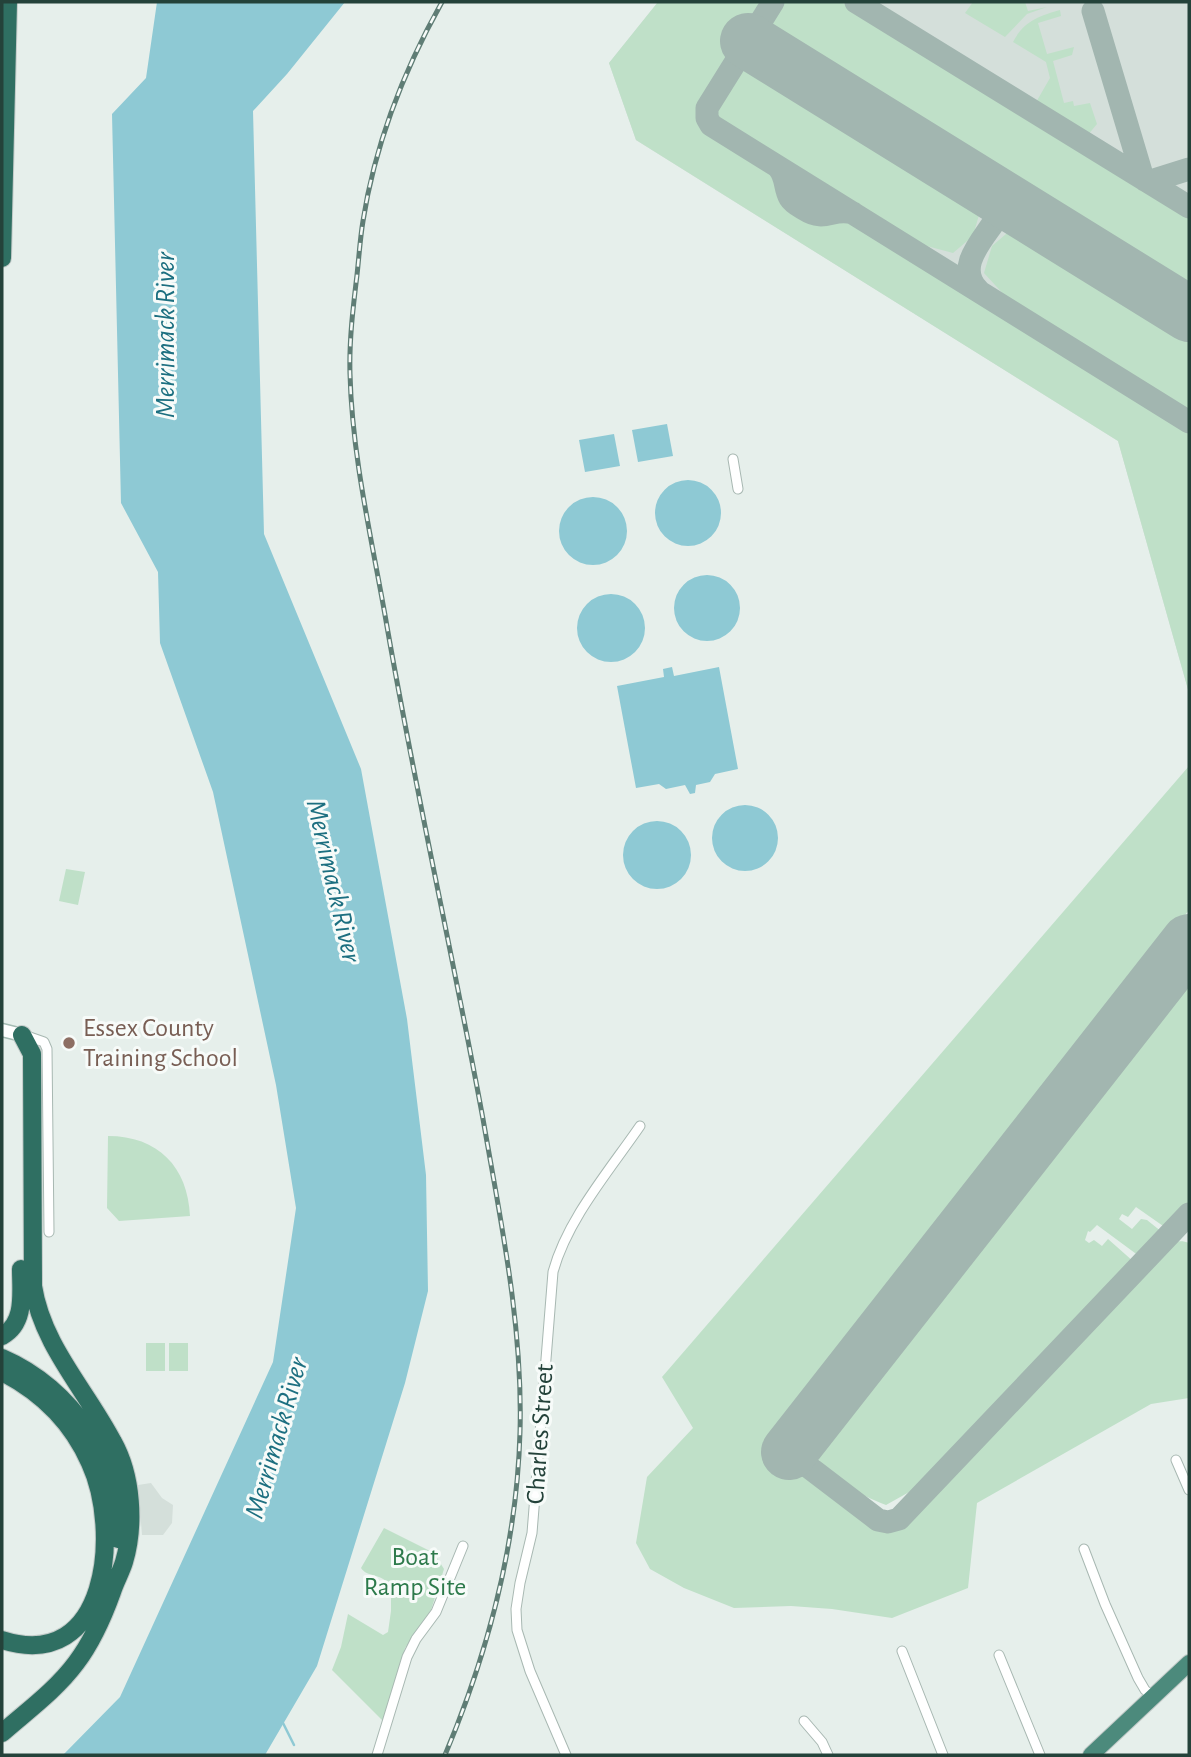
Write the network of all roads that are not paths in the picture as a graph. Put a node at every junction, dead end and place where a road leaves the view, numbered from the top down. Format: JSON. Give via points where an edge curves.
{"nodes":[{"id":1,"x":8,"y":2,"type":"edge"},
{"id":2,"x":2,"y":258,"type":"edge"},
{"id":3,"x":733,"y":459,"type":"dead end"},
{"id":4,"x":738,"y":489,"type":"dead end"},
{"id":5,"x":2,"y":1030,"type":"edge"},
{"id":6,"x":22,"y":1035,"type":"junction"},
{"id":7,"x":640,"y":1126,"type":"dead end"},
{"id":8,"x":49,"y":1232,"type":"dead end"},
{"id":9,"x":2,"y":1336,"type":"edge"},
{"id":10,"x":2,"y":1358,"type":"edge"},
{"id":11,"x":2,"y":1372,"type":"edge"},
{"id":12,"x":1176,"y":1460,"type":"dead end"},
{"id":13,"x":1189,"y":1490,"type":"edge"},
{"id":14,"x":463,"y":1546,"type":"dead end"},
{"id":15,"x":1084,"y":1549,"type":"dead end"},
{"id":16,"x":116,"y":1581,"type":"junction"},
{"id":17,"x":2,"y":1640,"type":"edge"},
{"id":18,"x":902,"y":1651,"type":"dead end"},
{"id":19,"x":999,"y":1655,"type":"dead end"},
{"id":20,"x":1189,"y":1664,"type":"edge"},
{"id":21,"x":1154,"y":1698,"type":"junction"},
{"id":22,"x":804,"y":1721,"type":"dead end"},
{"id":23,"x":2,"y":1733,"type":"edge"},
{"id":24,"x":377,"y":1755,"type":"edge"},
{"id":25,"x":566,"y":1755,"type":"edge"},
{"id":26,"x":828,"y":1755,"type":"edge"},
{"id":27,"x":943,"y":1755,"type":"edge"},
{"id":28,"x":1040,"y":1755,"type":"edge"},
{"id":29,"x":1091,"y":1755,"type":"edge"}],
"edges":[{"from":1,"to":2,"type":"highway"},
{"from":3,"to":4,"type":"street"},
{"from":5,"to":6,"type":"main road"},
{"from":6,"to":8,"type":"street","via":[[44,1042],[47,1049]]},
{"from":6,"to":9,"type":"highway","via":[[22,1309],[16,1323]]},
{"from":6,"to":16,"type":"highway","via":[[32,1054],[36,1308],[47,1334],[115,1444],[126,1479],[130,1515],[124,1564]]},
{"from":7,"to":25,"type":"street","name":"Charles Street","via":[[562,1243],[553,1272],[532,1533],[516,1609],[517,1630],[530,1671]]},
{"from":10,"to":16,"type":"highway","via":[[64,1400],[98,1448],[112,1486],[119,1527]]},
{"from":11,"to":17,"type":"highway","via":[[37,1393],[72,1431],[98,1483],[106,1532],[98,1589],[74,1628],[39,1644]]},
{"from":12,"to":13,"type":"street"},
{"from":14,"to":24,"type":"street","via":[[436,1612],[407,1657]]},
{"from":15,"to":21,"type":"street","via":[[1138,1678]]},
{"from":16,"to":23,"type":"highway","via":[[101,1621],[75,1665]]},
{"from":18,"to":27,"type":"street"},
{"from":19,"to":28,"type":"street"},
{"from":20,"to":21,"type":"highway"},
{"from":21,"to":29,"type":"highway"},
{"from":22,"to":26,"type":"street"}]}
